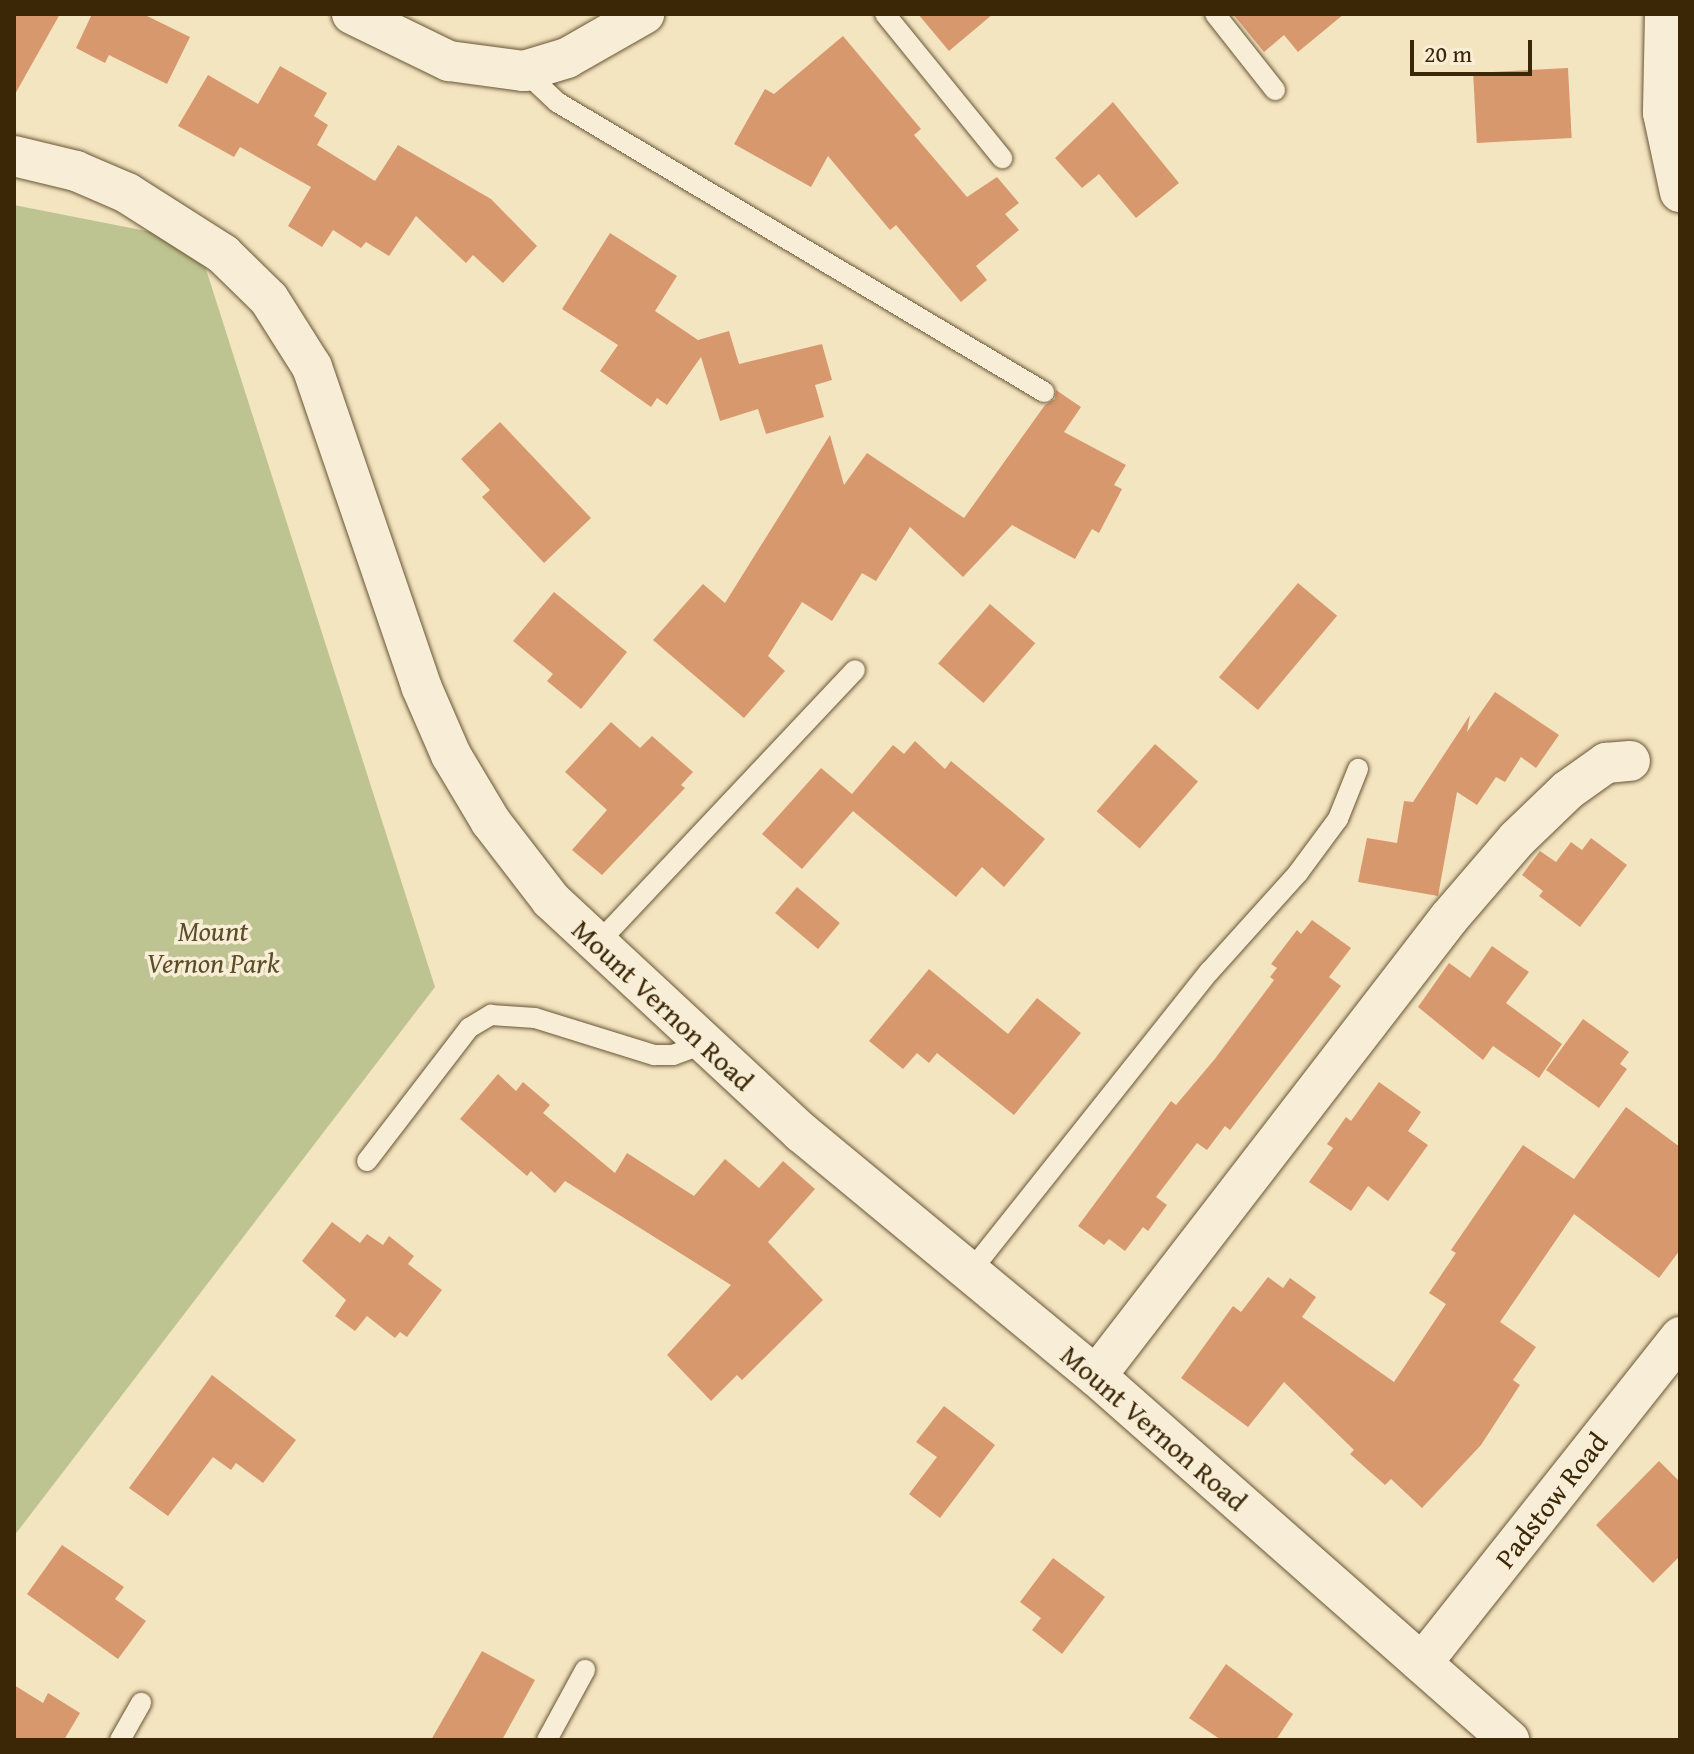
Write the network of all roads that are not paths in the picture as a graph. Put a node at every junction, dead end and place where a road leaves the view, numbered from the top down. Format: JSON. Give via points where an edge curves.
{"nodes":[{"id":1,"x":352,"y":14,"type":"edge"},
{"id":2,"x":644,"y":14,"type":"edge"},
{"id":3,"x":885,"y":14,"type":"edge"},
{"id":4,"x":1215,"y":14,"type":"edge"},
{"id":5,"x":1665,"y":14,"type":"edge"},
{"id":6,"x":524,"y":71,"type":"junction"},
{"id":7,"x":1275,"y":90,"type":"dead end"},
{"id":8,"x":14,"y":156,"type":"edge"},
{"id":9,"x":1002,"y":158,"type":"dead end"},
{"id":10,"x":1680,"y":192,"type":"edge"},
{"id":11,"x":1044,"y":392,"type":"dead end"},
{"id":12,"x":855,"y":670,"type":"dead end"},
{"id":13,"x":1630,"y":761,"type":"dead end"},
{"id":14,"x":1358,"y":769,"type":"dead end"},
{"id":15,"x":595,"y":946,"type":"junction"},
{"id":16,"x":704,"y":1044,"type":"junction"},
{"id":17,"x":367,"y":1161,"type":"dead end"},
{"id":18,"x":970,"y":1272,"type":"junction"},
{"id":19,"x":1680,"y":1337,"type":"edge"},
{"id":20,"x":1096,"y":1376,"type":"junction"},
{"id":21,"x":1422,"y":1663,"type":"junction"},
{"id":22,"x":585,"y":1670,"type":"dead end"},
{"id":23,"x":141,"y":1703,"type":"dead end"},
{"id":24,"x":120,"y":1740,"type":"edge"},
{"id":25,"x":547,"y":1740,"type":"edge"},
{"id":26,"x":1509,"y":1740,"type":"edge"}],
"edges":[{"from":1,"to":6,"type":"street","via":[[449,61]]},
{"from":2,"to":6,"type":"street","via":[[567,58]]},
{"from":3,"to":9,"type":"lane"},
{"from":4,"to":7,"type":"lane"},
{"from":5,"to":10,"type":"street","via":[[1663,113]]},
{"from":6,"to":11,"type":"lane","via":[[569,109]]},
{"from":8,"to":15,"type":"street","name":"Mount Vernon Road","via":[[76,171],[127,193],[223,254],[269,299],[312,367],[421,686],[451,755],[500,833],[551,900]]},
{"from":12,"to":15,"type":"lane"},
{"from":13,"to":20,"type":"street","via":[[1606,763],[1568,790],[1517,839],[1449,918]]},
{"from":14,"to":18,"type":"lane","via":[[1338,819],[1298,873],[1209,972]]},
{"from":15,"to":16,"type":"street","name":"Mount Vernon Road"},
{"from":16,"to":17,"type":"lane","via":[[673,1055],[654,1055],[535,1018],[491,1015],[469,1028]]},
{"from":16,"to":18,"type":"street","name":"Mount Vernon Road"},
{"from":18,"to":20,"type":"street","name":"Mount Vernon Road"},
{"from":19,"to":21,"type":"street","name":"Padstow Road"},
{"from":20,"to":21,"type":"street","name":"Mount Vernon Road"},
{"from":21,"to":26,"type":"street","name":"Mount Vernon Road"},
{"from":22,"to":25,"type":"lane"},
{"from":23,"to":24,"type":"lane"}]}
